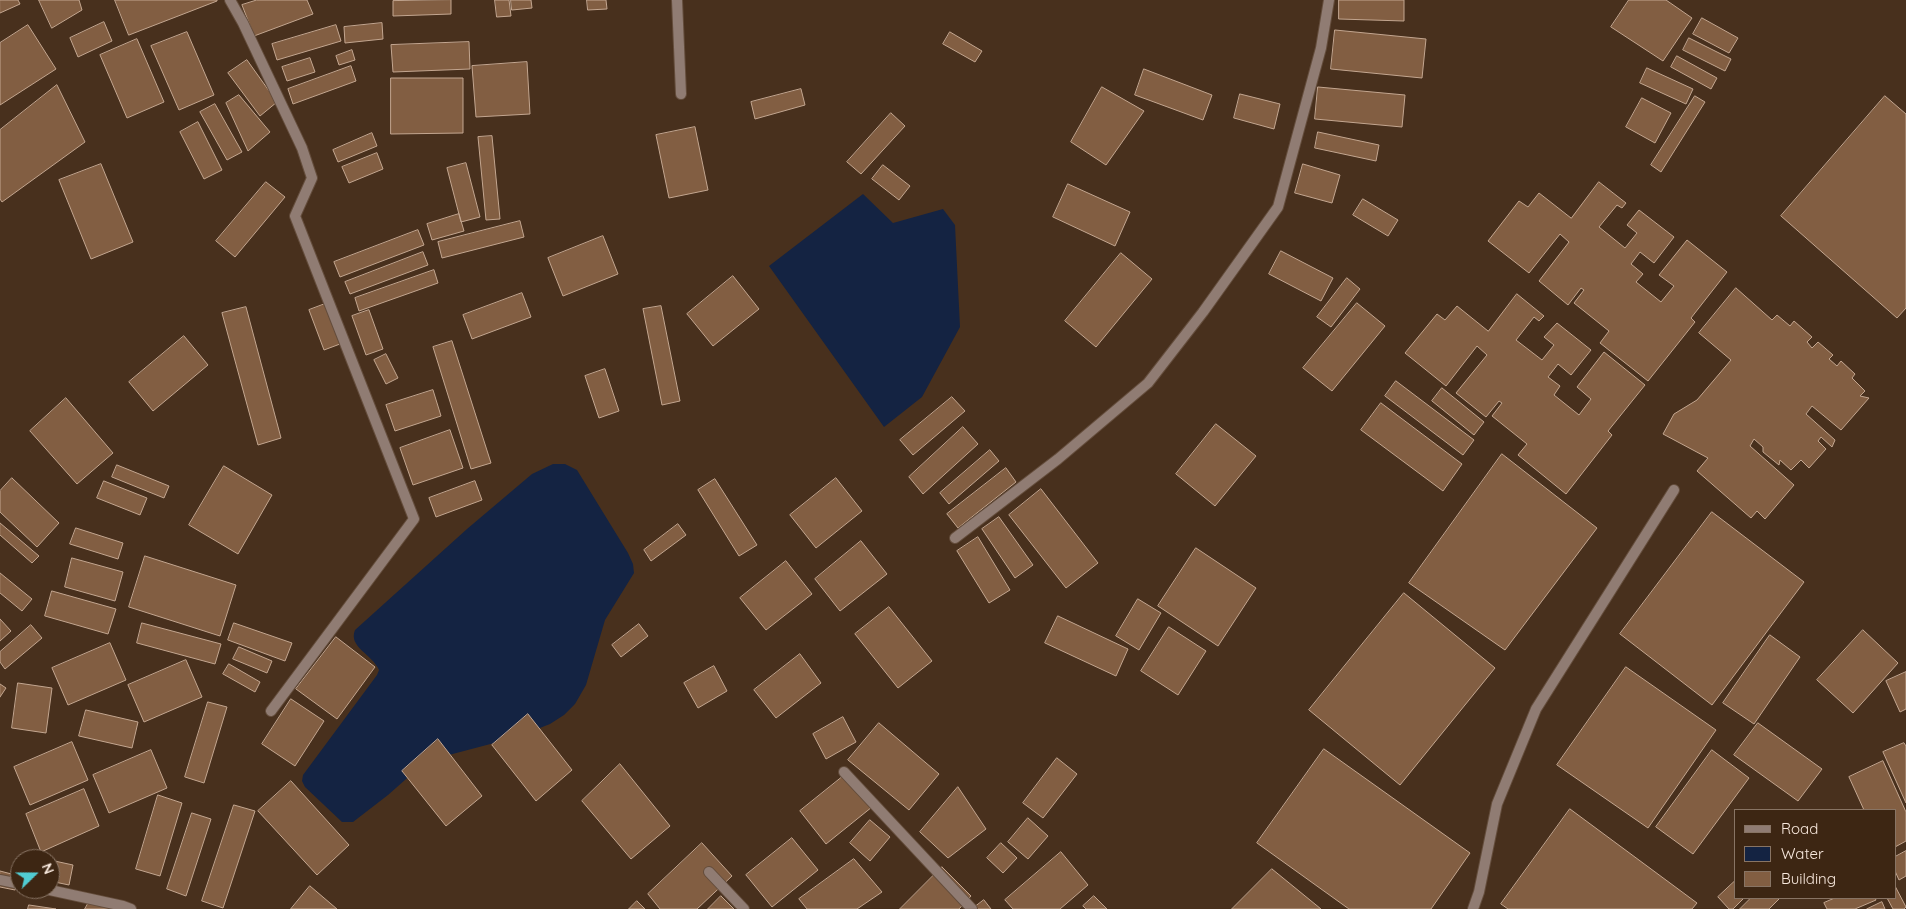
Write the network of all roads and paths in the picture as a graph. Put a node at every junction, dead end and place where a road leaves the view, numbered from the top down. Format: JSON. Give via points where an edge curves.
{"nodes":[{"id":1,"x":230,"y":0,"type":"edge"},
{"id":2,"x":677,"y":0,"type":"edge"},
{"id":3,"x":1329,"y":0,"type":"edge"},
{"id":4,"x":682,"y":94,"type":"dead end"},
{"id":5,"x":1674,"y":490,"type":"dead end"},
{"id":6,"x":955,"y":538,"type":"dead end"},
{"id":7,"x":271,"y":711,"type":"dead end"},
{"id":8,"x":844,"y":772,"type":"dead end"},
{"id":9,"x":709,"y":872,"type":"dead end"},
{"id":10,"x":60,"y":892,"type":"edge"},
{"id":11,"x":131,"y":909,"type":"edge"},
{"id":12,"x":744,"y":909,"type":"edge"},
{"id":13,"x":972,"y":909,"type":"edge"},
{"id":14,"x":1473,"y":909,"type":"edge"}],
"edges":[{"from":1,"to":7,"type":"street","via":[[302,148],[312,178],[295,216],[414,519]]},
{"from":2,"to":4,"type":"street"},
{"from":3,"to":6,"type":"street","via":[[1321,48],[1278,207],[1148,383],[1058,459]]},
{"from":5,"to":14,"type":"street","via":[[1536,709],[1497,804]]},
{"from":8,"to":13,"type":"street"},
{"from":9,"to":12,"type":"street"},
{"from":10,"to":11,"type":"street"}]}
